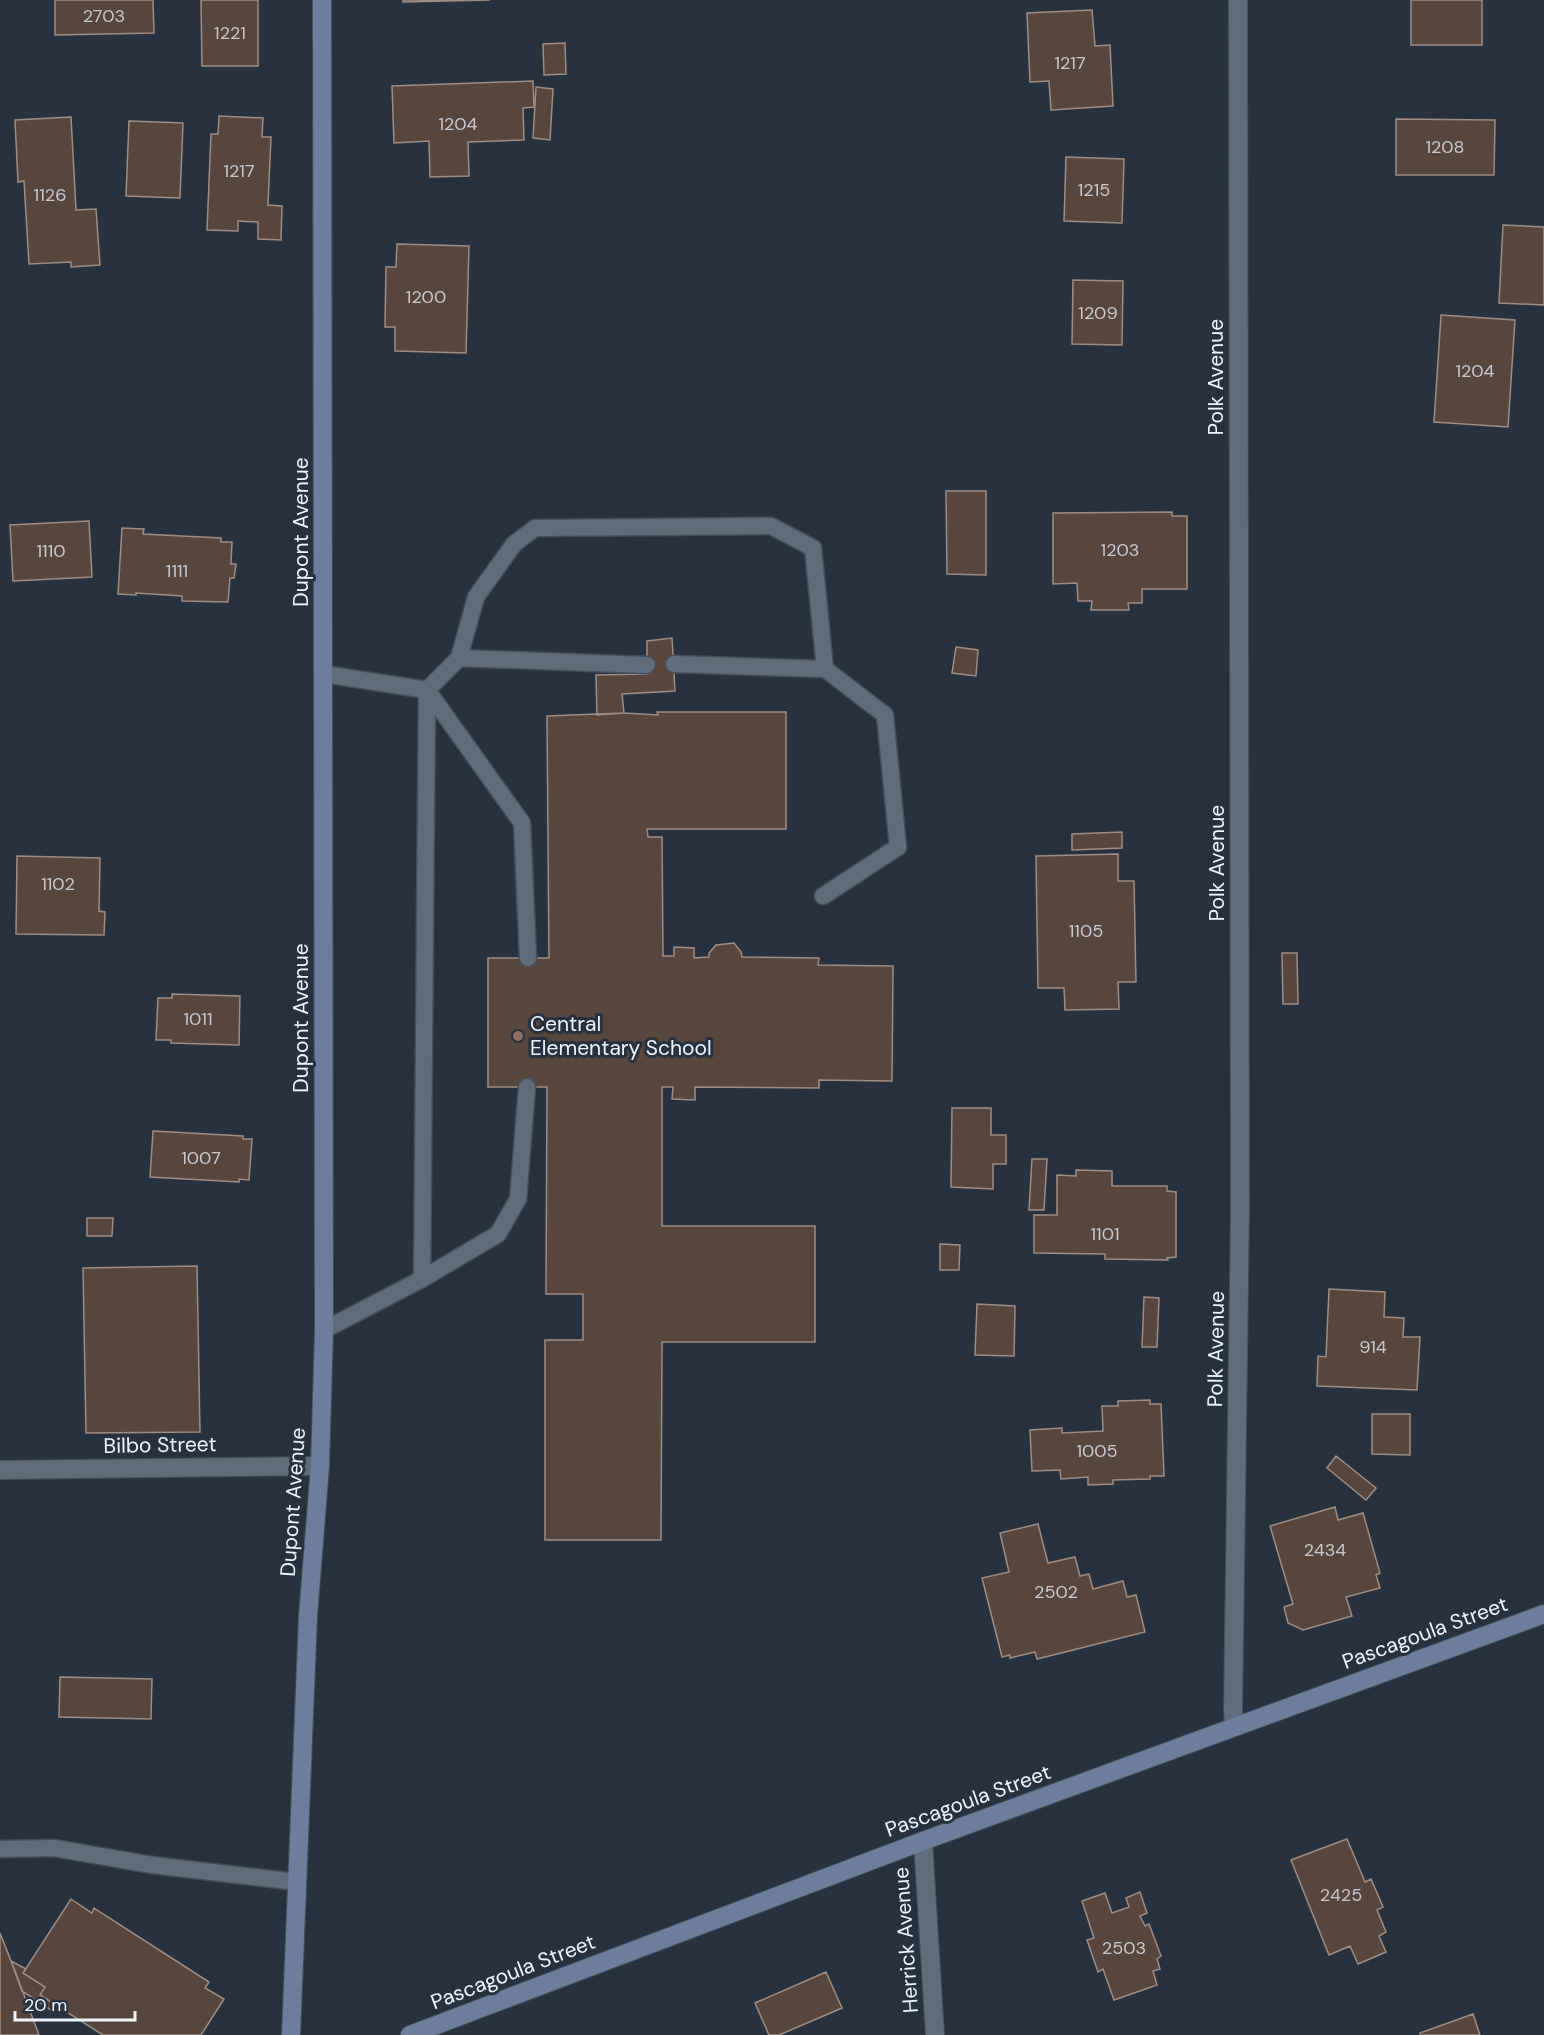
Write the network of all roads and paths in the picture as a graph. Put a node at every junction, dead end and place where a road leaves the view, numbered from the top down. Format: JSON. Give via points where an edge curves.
{"nodes":[{"id":1,"x":322,"y":0,"type":"edge"},
{"id":2,"x":1238,"y":0,"type":"edge"},
{"id":3,"x":459,"y":658,"type":"junction"},
{"id":4,"x":674,"y":664,"type":"dead end"},
{"id":5,"x":647,"y":665,"type":"dead end"},
{"id":6,"x":825,"y":669,"type":"junction"},
{"id":7,"x":324,"y":674,"type":"junction"},
{"id":8,"x":427,"y":690,"type":"junction"},
{"id":9,"x":823,"y":896,"type":"dead end"},
{"id":10,"x":528,"y":958,"type":"dead end"},
{"id":11,"x":527,"y":1087,"type":"dead end"},
{"id":12,"x":423,"y":1279,"type":"junction"},
{"id":13,"x":324,"y":1330,"type":"junction"},
{"id":14,"x":320,"y":1466,"type":"junction"},
{"id":15,"x":0,"y":1470,"type":"edge"},
{"id":16,"x":1544,"y":1614,"type":"edge"},
{"id":17,"x":1234,"y":1726,"type":"junction"},
{"id":18,"x":922,"y":1842,"type":"junction"},
{"id":19,"x":0,"y":1849,"type":"edge"},
{"id":20,"x":297,"y":1882,"type":"junction"},
{"id":21,"x":291,"y":2035,"type":"edge"},
{"id":22,"x":410,"y":2035,"type":"edge"},
{"id":23,"x":935,"y":2035,"type":"edge"}],
"edges":[{"from":1,"to":7,"type":"street","name":"Dupont Avenue"},
{"from":2,"to":17,"type":"street","name":"Polk Avenue","via":[[1240,1210]]},
{"from":3,"to":5,"type":"lane"},
{"from":3,"to":6,"type":"lane","via":[[476,597],[513,544],[535,528],[771,526],[813,548]]},
{"from":3,"to":8,"type":"lane"},
{"from":4,"to":6,"type":"lane"},
{"from":6,"to":9,"type":"lane","via":[[885,715],[898,847]]},
{"from":7,"to":8,"type":"lane"},
{"from":7,"to":13,"type":"street","name":"Dupont Avenue"},
{"from":8,"to":10,"type":"lane","via":[[522,824]]},
{"from":8,"to":12,"type":"lane"},
{"from":11,"to":12,"type":"lane","via":[[518,1199],[498,1234]]},
{"from":12,"to":13,"type":"lane"},
{"from":13,"to":14,"type":"street","name":"Dupont Avenue"},
{"from":14,"to":15,"type":"street","name":"Bilbo Street"},
{"from":14,"to":20,"type":"street","name":"Dupont Avenue","via":[[308,1616]]},
{"from":16,"to":17,"type":"street","name":"Pascagoula Street"},
{"from":17,"to":18,"type":"street","name":"Pascagoula Street"},
{"from":18,"to":22,"type":"street","name":"Pascagoula Street"},
{"from":18,"to":23,"type":"street","name":"Herrick Avenue"},
{"from":19,"to":20,"type":"lane","via":[[54,1848],[153,1865]]},
{"from":20,"to":21,"type":"street","name":"Dupont Avenue"}]}
